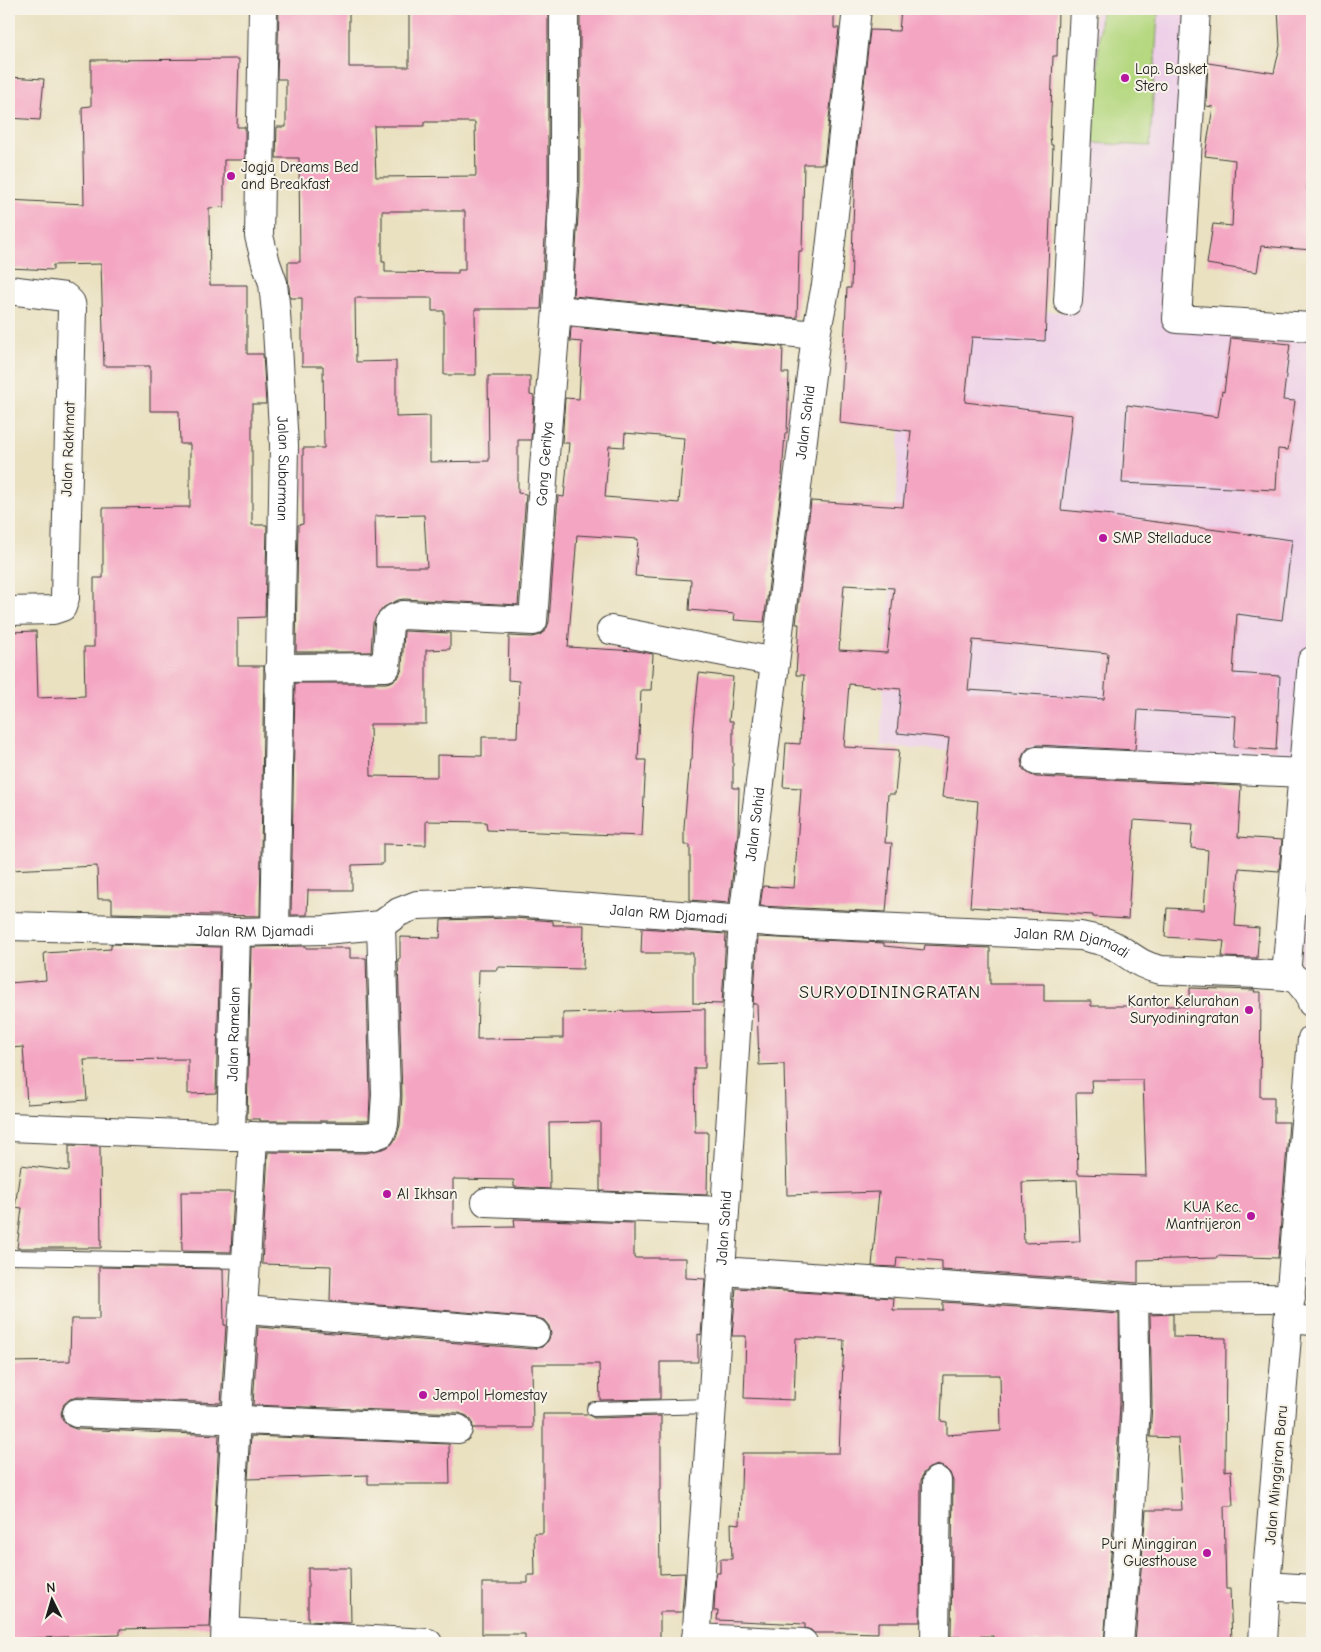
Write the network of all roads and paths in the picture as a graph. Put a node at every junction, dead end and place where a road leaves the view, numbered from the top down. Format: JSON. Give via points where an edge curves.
{"nodes":[{"id":1,"x":263,"y":9,"type":"edge"},
{"id":2,"x":564,"y":9,"type":"edge"},
{"id":3,"x":857,"y":9,"type":"edge"},
{"id":4,"x":1084,"y":9,"type":"edge"},
{"id":5,"x":1196,"y":9,"type":"edge"},
{"id":6,"x":9,"y":290,"type":"edge"},
{"id":7,"x":1068,"y":301,"type":"dead end"},
{"id":8,"x":557,"y":310,"type":"junction"},
{"id":9,"x":1312,"y":327,"type":"edge"},
{"id":10,"x":816,"y":335,"type":"junction"},
{"id":11,"x":9,"y":611,"type":"edge"},
{"id":12,"x":611,"y":630,"type":"dead end"},
{"id":13,"x":1312,"y":661,"type":"edge"},
{"id":14,"x":775,"y":662,"type":"junction"},
{"id":15,"x":279,"y":668,"type":"junction"},
{"id":16,"x":1036,"y":761,"type":"dead end"},
{"id":17,"x":1303,"y":773,"type":"junction"},
{"id":18,"x":743,"y":919,"type":"junction"},
{"id":19,"x":381,"y":925,"type":"junction"},
{"id":20,"x":9,"y":926,"type":"edge"},
{"id":21,"x":275,"y":931,"type":"junction"},
{"id":22,"x":236,"y":932,"type":"junction"},
{"id":23,"x":1286,"y":976,"type":"junction"},
{"id":24,"x":1312,"y":1003,"type":"edge"},
{"id":25,"x":1312,"y":1039,"type":"edge"},
{"id":26,"x":9,"y":1127,"type":"edge"},
{"id":27,"x":242,"y":1136,"type":"junction"},
{"id":28,"x":486,"y":1202,"type":"dead end"},
{"id":29,"x":725,"y":1212,"type":"junction"},
{"id":30,"x":9,"y":1257,"type":"edge"},
{"id":31,"x":247,"y":1261,"type":"junction"},
{"id":32,"x":721,"y":1271,"type":"junction"},
{"id":33,"x":1134,"y":1299,"type":"junction"},
{"id":34,"x":244,"y":1310,"type":"junction"},
{"id":35,"x":1298,"y":1313,"type":"edge"},
{"id":36,"x":535,"y":1333,"type":"dead end"},
{"id":37,"x":712,"y":1406,"type":"junction"},
{"id":38,"x":594,"y":1409,"type":"dead end"},
{"id":39,"x":77,"y":1413,"type":"dead end"},
{"id":40,"x":235,"y":1420,"type":"junction"},
{"id":41,"x":458,"y":1429,"type":"dead end"},
{"id":42,"x":937,"y":1482,"type":"dead end"},
{"id":43,"x":1266,"y":1586,"type":"junction"},
{"id":44,"x":1312,"y":1590,"type":"edge"},
{"id":45,"x":226,"y":1638,"type":"edge"},
{"id":46,"x":696,"y":1641,"type":"edge"},
{"id":47,"x":428,"y":1643,"type":"edge"},
{"id":48,"x":803,"y":1643,"type":"edge"},
{"id":49,"x":935,"y":1643,"type":"edge"},
{"id":50,"x":1119,"y":1643,"type":"edge"},
{"id":51,"x":1263,"y":1643,"type":"edge"}],
"edges":[{"from":1,"to":15,"type":"street","name":"Jalan Subarman","via":[[259,236],[273,283],[276,306],[284,445]]},
{"from":2,"to":8,"type":"street","name":"Gang Gerilya","via":[[564,184]]},
{"from":3,"to":10,"type":"street","name":"Jalan Sahid","via":[[826,285]]},
{"from":4,"to":7,"type":"street"},
{"from":5,"to":9,"type":"street","via":[[1177,319]]},
{"from":6,"to":11,"type":"street","name":"Jalan Rakhmat","via":[[65,297],[72,309],[65,598],[62,607],[53,610]]},
{"from":8,"to":10,"type":"street"},
{"from":8,"to":15,"type":"street","name":"Gang Gerilya","via":[[533,621],[403,615],[389,624],[386,667]]},
{"from":10,"to":14,"type":"street","name":"Jalan Sahid"},
{"from":12,"to":14,"type":"street"},
{"from":13,"to":17,"type":"street"},
{"from":14,"to":18,"type":"street","name":"Jalan Sahid"},
{"from":15,"to":21,"type":"street","name":"Jalan Subarman"},
{"from":16,"to":17,"type":"street"},
{"from":17,"to":23,"type":"street"},
{"from":18,"to":19,"type":"street","name":"Jalan RM Djamadi","via":[[514,902],[417,905]]},
{"from":18,"to":23,"type":"street","name":"Jalan RM Djamadi","via":[[1082,936],[1115,946],[1150,968]]},
{"from":18,"to":29,"type":"street","name":"Jalan Sahid"},
{"from":19,"to":21,"type":"street","name":"Jalan RM Djamadi"},
{"from":19,"to":27,"type":"street","via":[[386,1095],[381,1133],[364,1137]]},
{"from":20,"to":22,"type":"street","name":"Jalan RM Djamadi"},
{"from":21,"to":22,"type":"street","name":"Jalan RM Djamadi"},
{"from":22,"to":27,"type":"street","name":"Jalan Ramelan"},
{"from":23,"to":24,"type":"street","via":[[1299,982]]},
{"from":25,"to":35,"type":"street","name":"Jalan Minggiran Baru"},
{"from":26,"to":27,"type":"street"},
{"from":27,"to":31,"type":"street","name":"Jalan Ramelan"},
{"from":28,"to":29,"type":"street"},
{"from":29,"to":32,"type":"street","name":"Jalan Sahid"},
{"from":30,"to":31,"type":"lane"},
{"from":31,"to":34,"type":"street","name":"Jalan Ramelan"},
{"from":32,"to":33,"type":"street"},
{"from":32,"to":37,"type":"street","name":"Jalan Sahid"},
{"from":33,"to":35,"type":"street"},
{"from":33,"to":50,"type":"street","via":[[1136,1404]]},
{"from":34,"to":36,"type":"street"},
{"from":34,"to":40,"type":"street","name":"Jalan Ramelan"},
{"from":35,"to":43,"type":"street","name":"Jalan Minggiran Baru"},
{"from":37,"to":38,"type":"lane"},
{"from":37,"to":46,"type":"street","name":"Jalan Sahid"},
{"from":39,"to":40,"type":"street"},
{"from":40,"to":41,"type":"street"},
{"from":40,"to":45,"type":"street","name":"Jalan Ramelan"},
{"from":42,"to":49,"type":"street"},
{"from":43,"to":44,"type":"street"},
{"from":43,"to":51,"type":"street","name":"Jalan Minggiran Baru"},
{"from":45,"to":47,"type":"street"},
{"from":46,"to":48,"type":"street"}]}
